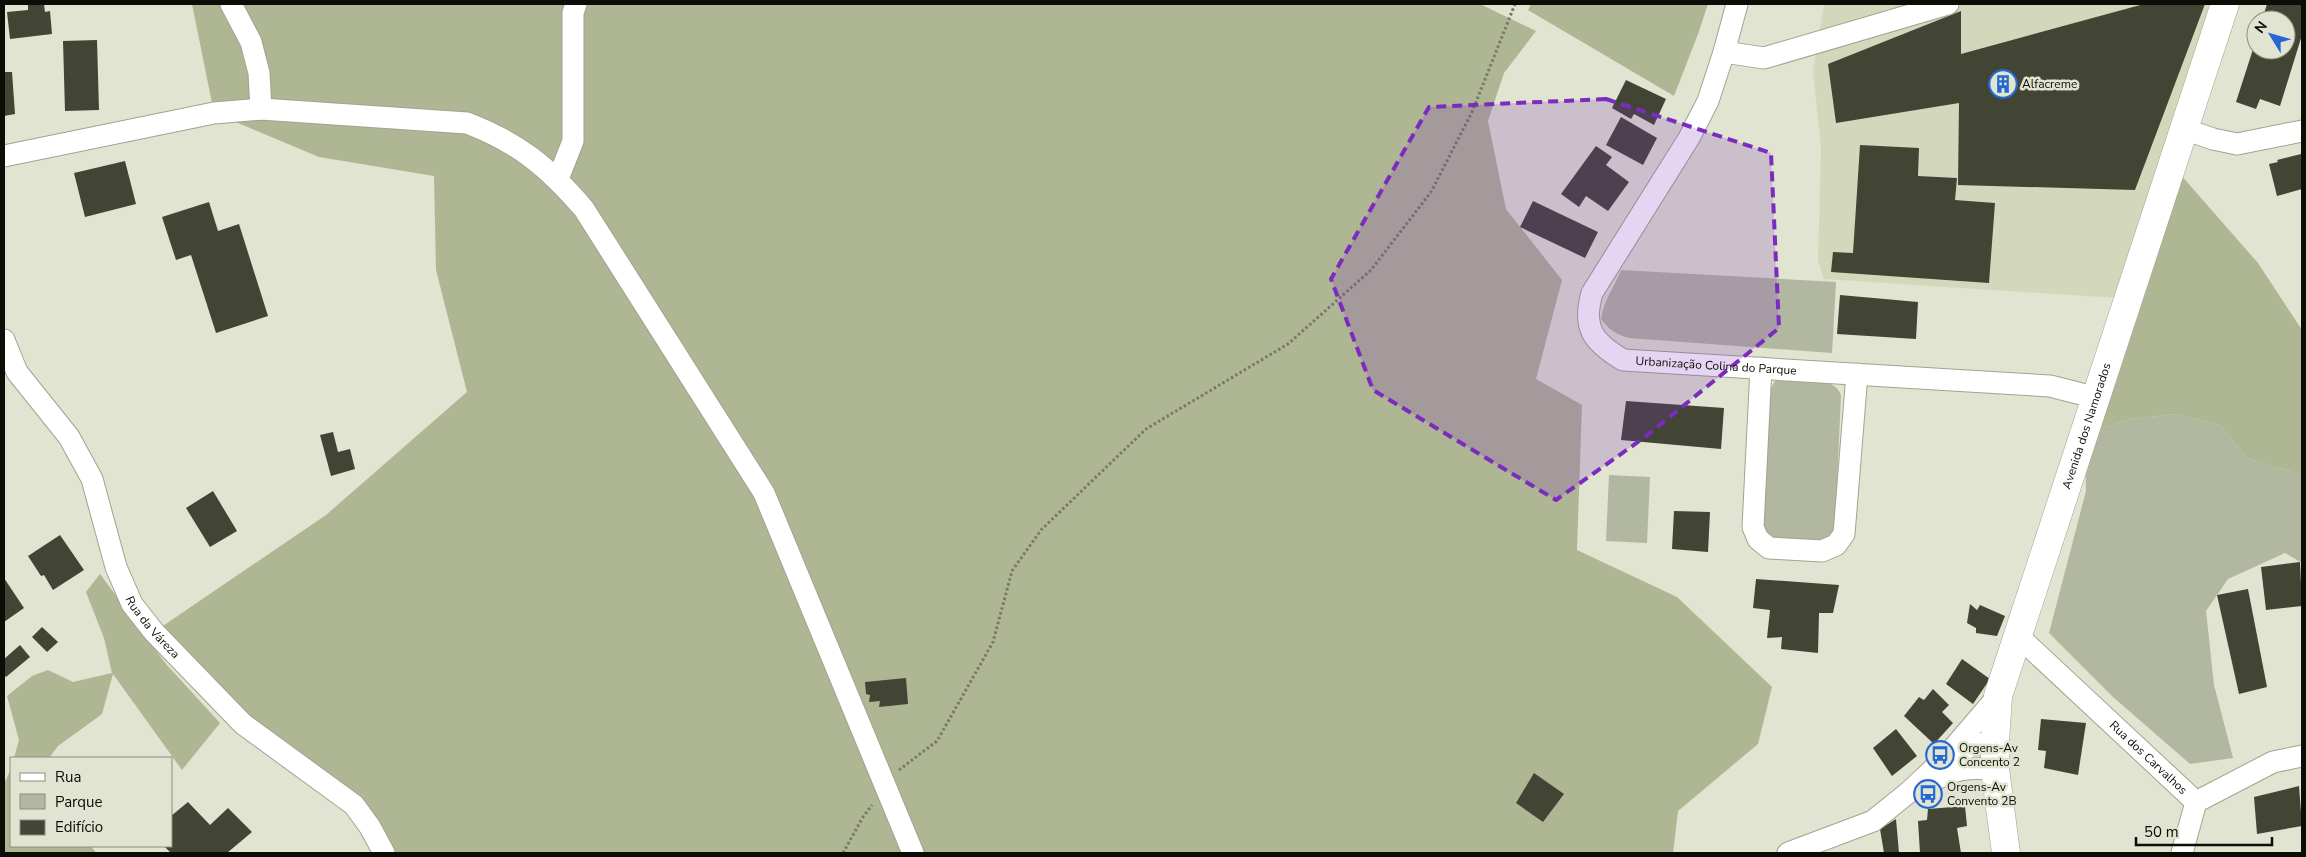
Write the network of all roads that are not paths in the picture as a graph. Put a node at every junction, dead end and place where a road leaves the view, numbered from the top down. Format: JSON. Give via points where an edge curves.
{"nodes":[{"id":1,"x":231,"y":4,"type":"edge"},
{"id":2,"x":576,"y":4,"type":"edge"},
{"id":3,"x":1737,"y":4,"type":"edge"},
{"id":4,"x":1948,"y":4,"type":"edge"},
{"id":5,"x":2225,"y":4,"type":"edge"},
{"id":6,"x":1724,"y":52,"type":"junction"},
{"id":7,"x":261,"y":109,"type":"junction"},
{"id":8,"x":2184,"y":129,"type":"junction"},
{"id":9,"x":2302,"y":131,"type":"edge"},
{"id":10,"x":4,"y":156,"type":"edge"},
{"id":11,"x":558,"y":179,"type":"junction"},
{"id":12,"x":4,"y":340,"type":"edge"},
{"id":13,"x":1761,"y":368,"type":"junction"},
{"id":14,"x":1856,"y":374,"type":"junction"},
{"id":15,"x":2097,"y":398,"type":"junction"},
{"id":16,"x":2016,"y":634,"type":"junction"},
{"id":17,"x":1998,"y":696,"type":"junction"},
{"id":18,"x":1995,"y":741,"type":"junction"},
{"id":19,"x":2302,"y":756,"type":"edge"},
{"id":20,"x":1944,"y":760,"type":"junction"},
{"id":21,"x":1995,"y":769,"type":"junction"},
{"id":22,"x":1910,"y":792,"type":"junction"},
{"id":23,"x":2196,"y":802,"type":"junction"},
{"id":24,"x":384,"y":853,"type":"edge"},
{"id":25,"x":913,"y":853,"type":"edge"},
{"id":26,"x":1788,"y":853,"type":"edge"},
{"id":27,"x":2006,"y":853,"type":"edge"},
{"id":28,"x":2182,"y":853,"type":"edge"}],
"edges":[{"from":1,"to":7,"type":"street","via":[[251,42],[260,73]]},
{"from":2,"to":11,"type":"street","via":[[572,14],[573,141]]},
{"from":3,"to":6,"type":"street","name":"Urbanização Colina do Parque"},
{"from":4,"to":6,"type":"street","via":[[1764,58]]},
{"from":5,"to":8,"type":"street","name":"Avenida dos Namorados"},
{"from":6,"to":13,"type":"street","name":"Urbanização Colina do Parque","via":[[1708,100],[1689,138],[1592,293],[1587,311],[1596,341],[1623,360]]},
{"from":7,"to":10,"type":"street","via":[[214,112]]},
{"from":7,"to":11,"type":"street","via":[[467,123],[498,135]]},
{"from":8,"to":9,"type":"street","via":[[2236,144]]},
{"from":8,"to":15,"type":"street","name":"Avenida dos Namorados"},
{"from":11,"to":25,"type":"street","via":[[584,209],[764,493]]},
{"from":12,"to":24,"type":"street","name":"Rua da Váreza","via":[[17,372],[69,437],[92,479],[116,567],[132,604],[154,632],[243,724],[354,805]]},
{"from":13,"to":14,"type":"street","name":"Urbanização Colina do Parque"},
{"from":13,"to":14,"type":"street","via":[[1753,527],[1758,539],[1769,548],[1822,551],[1836,545],[1844,534]]},
{"from":14,"to":15,"type":"street","name":"Urbanização Colina do Parque","via":[[2050,386]]},
{"from":15,"to":16,"type":"street","name":"Avenida dos Namorados"},
{"from":16,"to":17,"type":"street","name":"Avenida dos Namorados"},
{"from":16,"to":23,"type":"street","name":"Rua dos Carvalhos"},
{"from":17,"to":18,"type":"street","name":"Avenida dos Namorados"},
{"from":17,"to":20,"type":"street"},
{"from":18,"to":20,"type":"street","via":[[1971,746]]},
{"from":18,"to":21,"type":"street","name":"Avenida dos Namorados"},
{"from":19,"to":23,"type":"street","name":"Rua dos Carvalhos","via":[[2272,762]]},
{"from":20,"to":22,"type":"street"},
{"from":21,"to":22,"type":"street","via":[[1952,770]]},
{"from":21,"to":27,"type":"street","name":"Avenida dos Namorados"},
{"from":22,"to":26,"type":"street","via":[[1873,821]]},
{"from":23,"to":28,"type":"street"}]}
